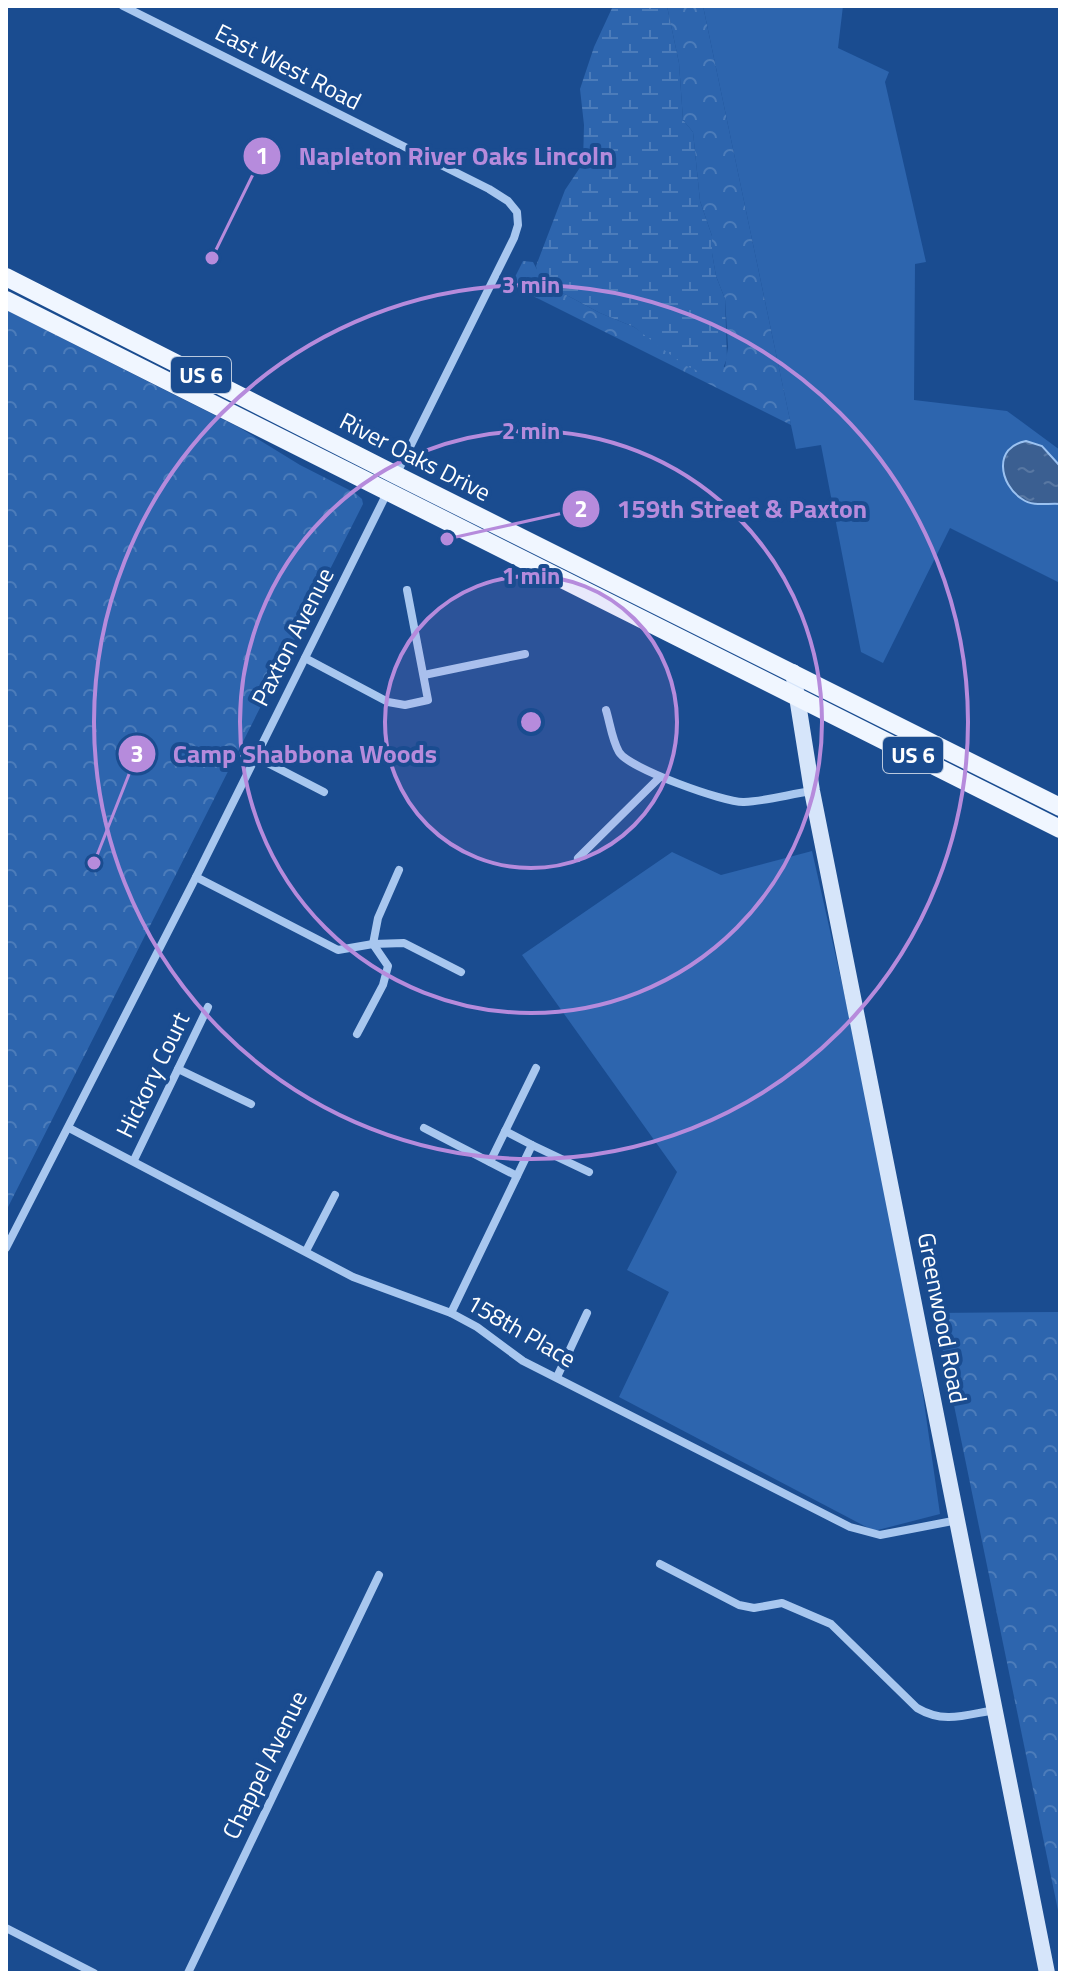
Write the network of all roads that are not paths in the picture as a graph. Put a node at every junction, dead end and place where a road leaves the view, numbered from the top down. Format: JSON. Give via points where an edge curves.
{"nodes":[{"id":1,"x":123,"y":6,"type":"edge"},
{"id":2,"x":517,"y":212,"type":"joint"},
{"id":3,"x":6,"y":277,"type":"edge"},
{"id":4,"x":6,"y":300,"type":"edge"},
{"id":5,"x":396,"y":475,"type":"junction"},
{"id":6,"x":387,"y":493,"type":"junction"},
{"id":7,"x":407,"y":590,"type":"dead end"},
{"id":8,"x":525,"y":654,"type":"dead end"},
{"id":9,"x":305,"y":658,"type":"junction"},
{"id":10,"x":793,"y":672,"type":"junction"},
{"id":11,"x":424,"y":675,"type":"junction"},
{"id":12,"x":798,"y":698,"type":"junction"},
{"id":13,"x":606,"y":710,"type":"dead end"},
{"id":14,"x":256,"y":757,"type":"junction"},
{"id":15,"x":660,"y":777,"type":"junction"},
{"id":16,"x":812,"y":791,"type":"junction"},
{"id":17,"x":324,"y":792,"type":"dead end"},
{"id":18,"x":1060,"y":807,"type":"edge"},
{"id":19,"x":1060,"y":829,"type":"edge"},
{"id":20,"x":578,"y":858,"type":"dead end"},
{"id":21,"x":399,"y":870,"type":"dead end"},
{"id":22,"x":196,"y":877,"type":"junction"},
{"id":23,"x":373,"y":944,"type":"junction"},
{"id":24,"x":461,"y":972,"type":"dead end"},
{"id":25,"x":208,"y":1007,"type":"dead end"},
{"id":26,"x":357,"y":1034,"type":"dead end"},
{"id":27,"x":536,"y":1068,"type":"dead end"},
{"id":28,"x":178,"y":1069,"type":"junction"},
{"id":29,"x":251,"y":1104,"type":"dead end"},
{"id":30,"x":69,"y":1128,"type":"junction"},
{"id":31,"x":424,"y":1128,"type":"dead end"},
{"id":32,"x":505,"y":1131,"type":"junction"},
{"id":33,"x":532,"y":1145,"type":"junction"},
{"id":34,"x":134,"y":1160,"type":"junction"},
{"id":35,"x":490,"y":1162,"type":"junction"},
{"id":36,"x":589,"y":1172,"type":"dead end"},
{"id":37,"x":517,"y":1176,"type":"junction"},
{"id":38,"x":335,"y":1195,"type":"dead end"},
{"id":39,"x":6,"y":1248,"type":"edge"},
{"id":40,"x":306,"y":1251,"type":"junction"},
{"id":41,"x":451,"y":1313,"type":"junction"},
{"id":42,"x":587,"y":1313,"type":"dead end"},
{"id":43,"x":557,"y":1377,"type":"junction"},
{"id":44,"x":958,"y":1520,"type":"junction"},
{"id":45,"x":660,"y":1564,"type":"dead end"},
{"id":46,"x":379,"y":1575,"type":"dead end"},
{"id":47,"x":995,"y":1710,"type":"junction"},
{"id":48,"x":6,"y":1928,"type":"edge"},
{"id":49,"x":94,"y":1973,"type":"edge"},
{"id":50,"x":188,"y":1973,"type":"edge"},
{"id":51,"x":1047,"y":1973,"type":"edge"}],
"edges":[{"from":1,"to":2,"type":"street","name":"East West Road","via":[[489,189]]},
{"from":2,"to":5,"type":"street","name":"Paxton Avenue","via":[[514,238]]},
{"from":3,"to":5,"type":"main road","name":"River Oaks Drive","number":"US 6"},
{"from":4,"to":6,"type":"main road","name":"River Oaks Drive","number":"US 6"},
{"from":5,"to":6,"type":"street","name":"Paxton Avenue"},
{"from":5,"to":10,"type":"main road","name":"River Oaks Drive","number":"US 6"},
{"from":6,"to":9,"type":"street","name":"Paxton Avenue"},
{"from":6,"to":12,"type":"main road","name":"River Oaks Drive","number":"US 6"},
{"from":7,"to":11,"type":"street"},
{"from":8,"to":11,"type":"street"},
{"from":9,"to":11,"type":"street","via":[[388,702],[405,705],[428,700]]},
{"from":9,"to":14,"type":"street","name":"Paxton Avenue"},
{"from":10,"to":12,"type":"street","name":"Greenwood Road"},
{"from":10,"to":18,"type":"main road","name":"River Oaks Drive","number":"US 6"},
{"from":12,"to":16,"type":"street","name":"Greenwood Road"},
{"from":12,"to":19,"type":"main road","name":"River Oaks Drive","number":"US 6"},
{"from":13,"to":15,"type":"street","via":[[619,753]]},
{"from":14,"to":17,"type":"street"},
{"from":14,"to":22,"type":"street","name":"Paxton Avenue"},
{"from":15,"to":16,"type":"street","via":[[742,803]]},
{"from":15,"to":20,"type":"street"},
{"from":16,"to":44,"type":"street","name":"Greenwood Road"},
{"from":21,"to":23,"type":"street"},
{"from":22,"to":23,"type":"street","via":[[338,950]]},
{"from":22,"to":30,"type":"street","name":"Paxton Avenue"},
{"from":23,"to":24,"type":"street","via":[[404,943]]},
{"from":23,"to":26,"type":"street","via":[[388,966]]},
{"from":25,"to":28,"type":"street","name":"Hickory Court"},
{"from":27,"to":32,"type":"street"},
{"from":28,"to":29,"type":"street"},
{"from":28,"to":34,"type":"street","name":"Hickory Court"},
{"from":30,"to":34,"type":"street","name":"158th Place"},
{"from":30,"to":39,"type":"street","name":"Paxton Avenue"},
{"from":31,"to":35,"type":"street"},
{"from":32,"to":33,"type":"street"},
{"from":32,"to":35,"type":"street"},
{"from":33,"to":36,"type":"street"},
{"from":33,"to":37,"type":"street"},
{"from":34,"to":40,"type":"street","name":"158th Place"},
{"from":35,"to":37,"type":"street"},
{"from":37,"to":41,"type":"street"},
{"from":38,"to":40,"type":"street"},
{"from":40,"to":41,"type":"street","name":"158th Place","via":[[353,1277]]},
{"from":41,"to":43,"type":"street","name":"158th Place"},
{"from":42,"to":43,"type":"street"},
{"from":43,"to":44,"type":"street","name":"158th Place","via":[[866,1533]]},
{"from":44,"to":47,"type":"street","name":"Greenwood Road"},
{"from":45,"to":47,"type":"street","via":[[739,1605],[782,1603],[831,1624],[932,1717]]},
{"from":46,"to":50,"type":"street","name":"Chappel Avenue"},
{"from":47,"to":51,"type":"street","name":"Greenwood Road"},
{"from":48,"to":49,"type":"street"}]}
